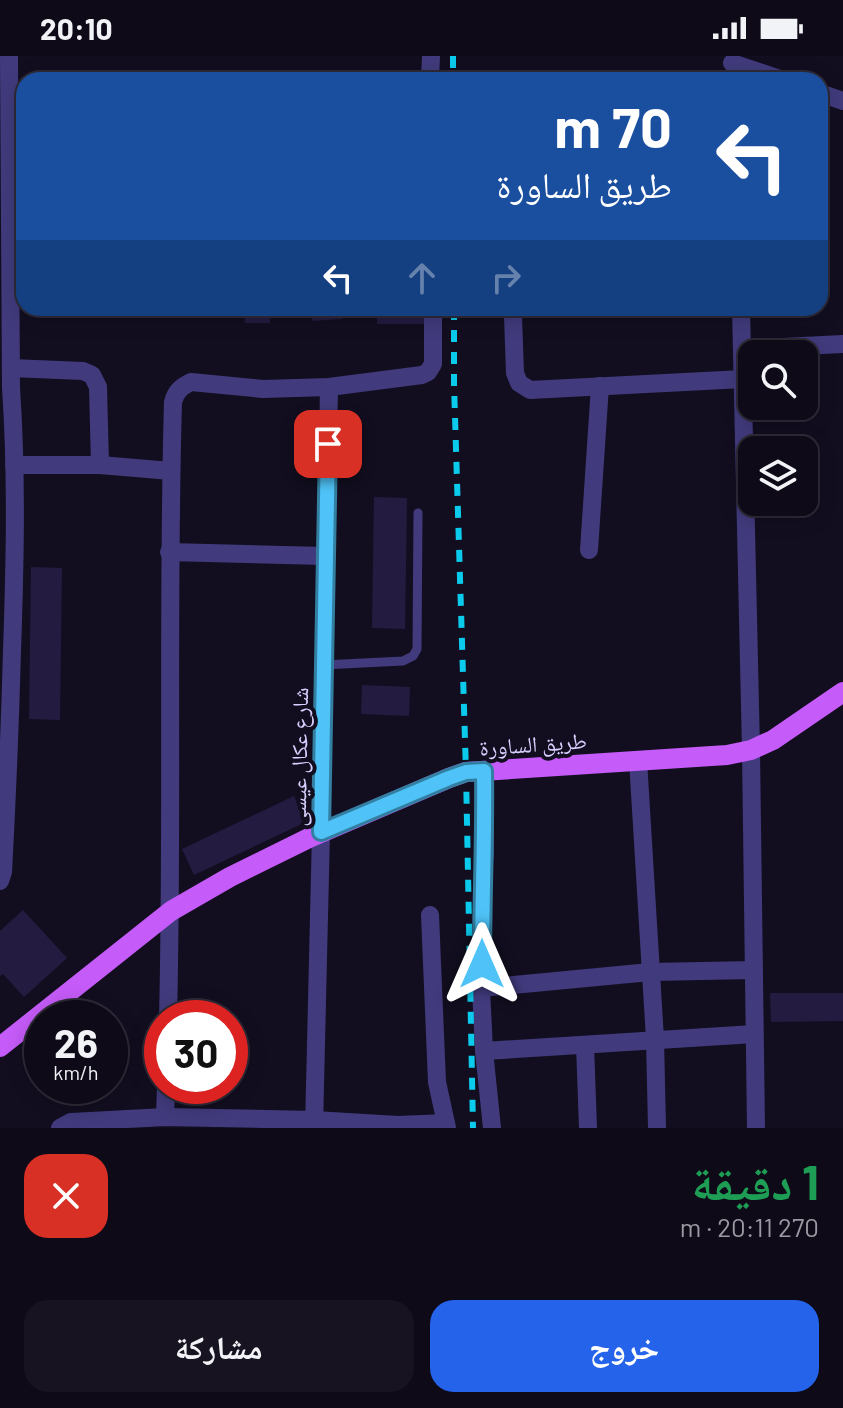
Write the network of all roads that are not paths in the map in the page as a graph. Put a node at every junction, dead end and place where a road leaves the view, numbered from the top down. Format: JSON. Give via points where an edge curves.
{"nodes":[{"id":1,"x":9,"y":56,"type":"edge"},
{"id":2,"x":733,"y":66,"type":"edge"},
{"id":3,"x":754,"y":72,"type":"edge"},
{"id":4,"x":4,"y":112,"type":"edge"},
{"id":5,"x":433,"y":316,"type":"edge"},
{"id":6,"x":513,"y":316,"type":"dead end"},
{"id":7,"x":741,"y":316,"type":"edge"},
{"id":8,"x":742,"y":340,"type":"edge"},
{"id":9,"x":843,"y":344,"type":"edge"},
{"id":10,"x":818,"y":345,"type":"edge"},
{"id":11,"x":11,"y":368,"type":"junction"},
{"id":12,"x":738,"y":379,"type":"edge"},
{"id":13,"x":600,"y":386,"type":"junction"},
{"id":14,"x":329,"y":387,"type":"junction"},
{"id":15,"x":5,"y":388,"type":"edge"},
{"id":16,"x":744,"y":420,"type":"edge"},
{"id":17,"x":7,"y":437,"type":"edge"},
{"id":18,"x":14,"y":465,"type":"junction"},
{"id":19,"x":100,"y":465,"type":"junction"},
{"id":20,"x":171,"y":471,"type":"junction"},
{"id":21,"x":418,"y":513,"type":"dead end"},
{"id":22,"x":589,"y":550,"type":"dead end"},
{"id":23,"x":169,"y":552,"type":"junction"},
{"id":24,"x":325,"y":556,"type":"junction"},
{"id":25,"x":8,"y":559,"type":"edge"},
{"id":26,"x":323,"y":665,"type":"junction"},
{"id":27,"x":843,"y":692,"type":"edge"},
{"id":28,"x":751,"y":750,"type":"junction"},
{"id":29,"x":638,"y":760,"type":"junction"},
{"id":30,"x":484,"y":771,"type":"junction"},
{"id":31,"x":4,"y":779,"type":"edge"},
{"id":32,"x":321,"y":832,"type":"junction"},
{"id":33,"x":0,"y":881,"type":"edge"},
{"id":34,"x":171,"y":911,"type":"junction"},
{"id":35,"x":430,"y":915,"type":"dead end"},
{"id":36,"x":754,"y":970,"type":"junction"},
{"id":37,"x":650,"y":972,"type":"junction"},
{"id":38,"x":481,"y":988,"type":"junction"},
{"id":39,"x":169,"y":1000,"type":"edge"},
{"id":40,"x":754,"y":1034,"type":"junction"},
{"id":41,"x":655,"y":1039,"type":"junction"},
{"id":42,"x":585,"y":1045,"type":"junction"},
{"id":43,"x":0,"y":1047,"type":"edge"},
{"id":44,"x":484,"y":1051,"type":"junction"},
{"id":45,"x":165,"y":1104,"type":"edge"},
{"id":46,"x":165,"y":1117,"type":"junction"},
{"id":47,"x":314,"y":1124,"type":"edge"},
{"id":48,"x":398,"y":1126,"type":"edge"},
{"id":49,"x":447,"y":1126,"type":"edge"},
{"id":50,"x":60,"y":1128,"type":"edge"},
{"id":51,"x":492,"y":1128,"type":"edge"},
{"id":52,"x":588,"y":1128,"type":"edge"},
{"id":53,"x":657,"y":1128,"type":"edge"},
{"id":54,"x":756,"y":1128,"type":"edge"}],
"edges":[{"from":1,"to":4,"type":"street"},
{"from":2,"to":3,"type":"street"},
{"from":4,"to":11,"type":"street"},
{"from":5,"to":14,"type":"street","via":[[433,364],[428,372]]},
{"from":6,"to":13,"type":"street","via":[[519,383],[530,390]]},
{"from":7,"to":8,"type":"street"},
{"from":9,"to":10,"type":"street"},
{"from":11,"to":15,"type":"street"},
{"from":11,"to":19,"type":"street","via":[[92,375],[98,387]]},
{"from":12,"to":13,"type":"street"},
{"from":13,"to":22,"type":"street"},
{"from":14,"to":20,"type":"street","via":[[263,389],[191,382],[182,386],[173,402]]},
{"from":14,"to":24,"type":"street","name":"شارع عكال عيسى"},
{"from":15,"to":17,"type":"street"},
{"from":16,"to":28,"type":"street"},
{"from":17,"to":18,"type":"street"},
{"from":18,"to":19,"type":"street"},
{"from":18,"to":25,"type":"street"},
{"from":19,"to":20,"type":"street"},
{"from":20,"to":23,"type":"street"},
{"from":21,"to":26,"type":"lane","via":[[413,656]]},
{"from":23,"to":24,"type":"street"},
{"from":23,"to":34,"type":"street"},
{"from":24,"to":26,"type":"street","name":"شارع عكال عيسى"},
{"from":25,"to":31,"type":"street"},
{"from":26,"to":32,"type":"street","name":"شارع عكال عيسى"},
{"from":27,"to":28,"type":"main road","name":"طريق الساورة"},
{"from":28,"to":29,"type":"main road","name":"طريق الساورة"},
{"from":28,"to":36,"type":"street"},
{"from":29,"to":30,"type":"main road","name":"طريق الساورة"},
{"from":29,"to":37,"type":"street"},
{"from":30,"to":32,"type":"main road","name":"طريق الساورة","via":[[449,778]]},
{"from":30,"to":38,"type":"street"},
{"from":31,"to":33,"type":"street"},
{"from":32,"to":34,"type":"main road","name":"طريق الساورة"},
{"from":32,"to":47,"type":"street","name":"شارع عكال عيسى"},
{"from":34,"to":39,"type":"street"},
{"from":34,"to":43,"type":"main road","name":"طريق الساورة"},
{"from":35,"to":49,"type":"street","via":[[437,1082]]},
{"from":36,"to":37,"type":"street"},
{"from":36,"to":40,"type":"street"},
{"from":37,"to":38,"type":"street"},
{"from":37,"to":41,"type":"street"},
{"from":38,"to":44,"type":"street"},
{"from":40,"to":41,"type":"street"},
{"from":40,"to":54,"type":"street"},
{"from":41,"to":42,"type":"street"},
{"from":41,"to":53,"type":"street"},
{"from":42,"to":44,"type":"street"},
{"from":42,"to":52,"type":"street"},
{"from":44,"to":51,"type":"street"},
{"from":45,"to":46,"type":"street"},
{"from":46,"to":47,"type":"street"},
{"from":46,"to":50,"type":"street","via":[[71,1122]]},
{"from":47,"to":48,"type":"street"},
{"from":48,"to":49,"type":"street"}]}
